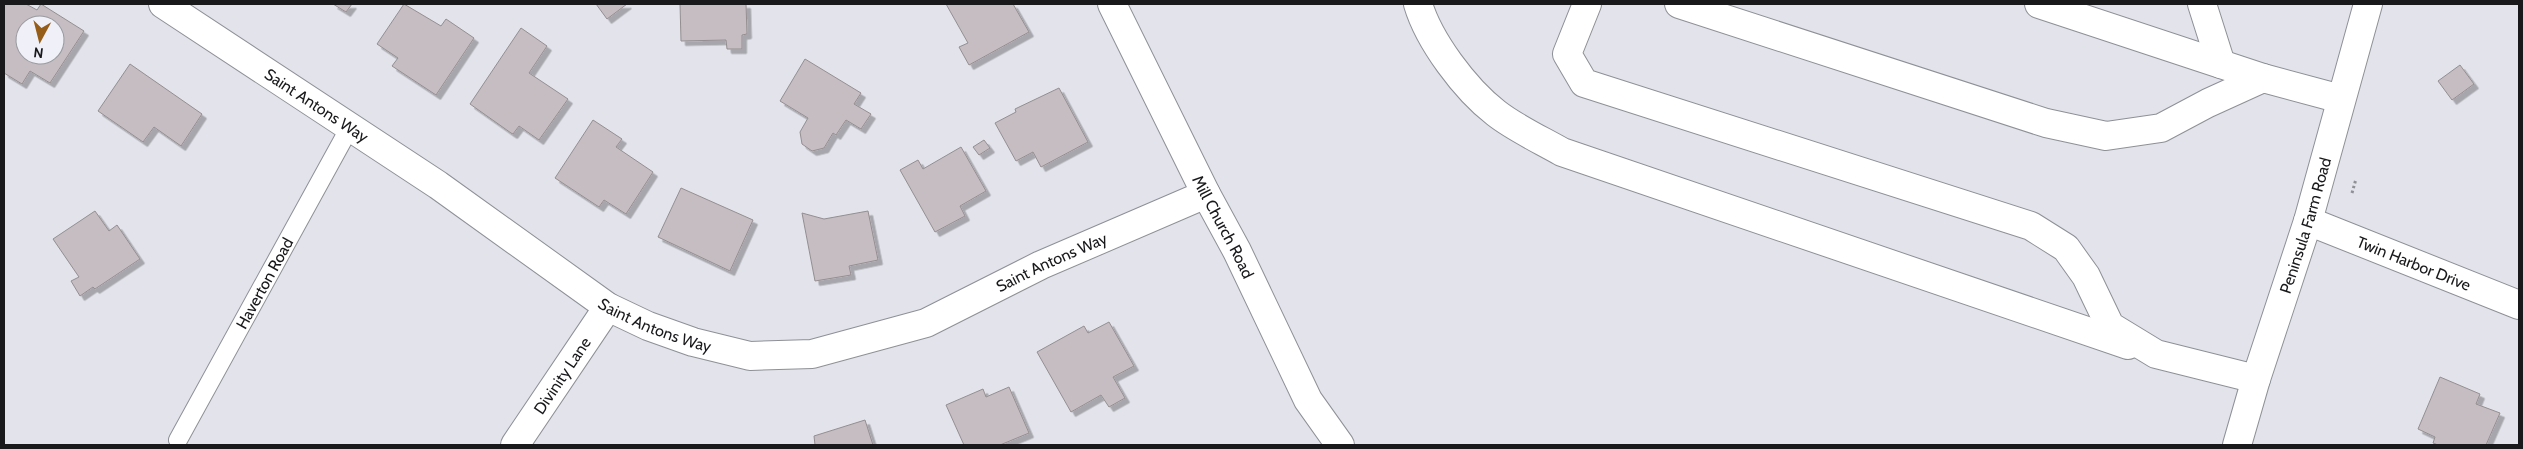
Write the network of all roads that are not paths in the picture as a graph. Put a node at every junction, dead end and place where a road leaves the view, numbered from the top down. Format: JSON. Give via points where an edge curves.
{"nodes":[{"id":1,"x":163,"y":4,"type":"edge"},
{"id":2,"x":1112,"y":4,"type":"edge"},
{"id":3,"x":1418,"y":4,"type":"edge"},
{"id":4,"x":1587,"y":4,"type":"edge"},
{"id":5,"x":1679,"y":4,"type":"edge"},
{"id":6,"x":2040,"y":4,"type":"edge"},
{"id":7,"x":2202,"y":4,"type":"edge"},
{"id":8,"x":2368,"y":4,"type":"edge"},
{"id":9,"x":2221,"y":64,"type":"junction"},
{"id":10,"x":2263,"y":78,"type":"junction"},
{"id":11,"x":2342,"y":100,"type":"junction"},
{"id":12,"x":350,"y":127,"type":"junction"},
{"id":13,"x":1206,"y":194,"type":"junction"},
{"id":14,"x":2308,"y":221,"type":"junction"},
{"id":15,"x":2519,"y":305,"type":"edge"},
{"id":16,"x":608,"y":307,"type":"junction"},
{"id":17,"x":2156,"y":354,"type":"junction"},
{"id":18,"x":2256,"y":379,"type":"junction"},
{"id":19,"x":178,"y":440,"type":"dead end"},
{"id":20,"x":515,"y":445,"type":"edge"},
{"id":21,"x":1340,"y":445,"type":"edge"},
{"id":22,"x":2237,"y":445,"type":"edge"}],
"edges":[{"from":1,"to":12,"type":"street","name":"Saint Antons Way"},
{"from":2,"to":13,"type":"street","name":"Mill Church Road"},
{"from":3,"to":17,"type":"street","via":[[1423,23],[1454,69],[1496,113],[1562,152]]},
{"from":4,"to":17,"type":"street","via":[[1567,54],[1584,83],[2031,226],[2066,248],[2086,276],[2110,326]]},
{"from":5,"to":10,"type":"street","via":[[2046,123],[2106,136],[2161,128]]},
{"from":6,"to":9,"type":"street"},
{"from":7,"to":9,"type":"street"},
{"from":8,"to":11,"type":"street","name":"Peninsula Farm Road"},
{"from":9,"to":10,"type":"street"},
{"from":10,"to":11,"type":"street"},
{"from":11,"to":14,"type":"street","name":"Peninsula Farm Road"},
{"from":12,"to":16,"type":"street","name":"Saint Antons Way","via":[[438,185]]},
{"from":12,"to":19,"type":"lane","name":"Haverton Road"},
{"from":13,"to":16,"type":"street","name":"Saint Antons Way","via":[[1040,265],[926,323],[812,354],[750,356],[694,342],[648,326]]},
{"from":13,"to":21,"type":"street","name":"Mill Church Road","via":[[1308,400]]},
{"from":14,"to":15,"type":"street","name":"Twin Harbor Drive"},
{"from":14,"to":18,"type":"street","name":"Peninsula Farm Road"},
{"from":16,"to":20,"type":"street","name":"Divinity Lane"},
{"from":17,"to":18,"type":"street"},
{"from":18,"to":22,"type":"street","name":"Peninsula Farm Road"}]}
